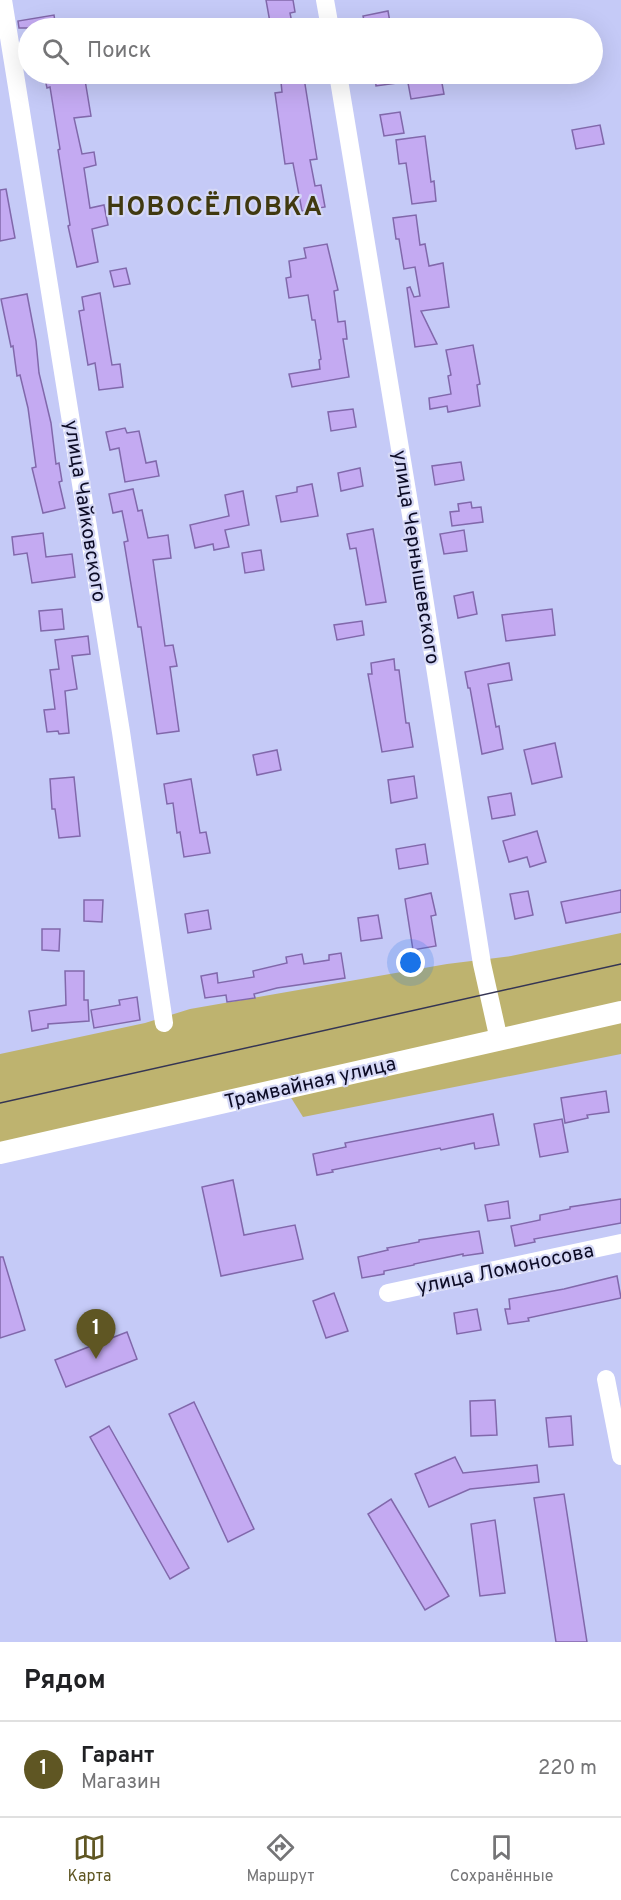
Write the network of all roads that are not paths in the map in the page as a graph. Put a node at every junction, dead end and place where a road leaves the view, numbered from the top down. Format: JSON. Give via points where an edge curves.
{"nodes":[{"id":1,"x":3,"y":0,"type":"edge"},
{"id":2,"x":325,"y":0,"type":"edge"},
{"id":3,"x":328,"y":18,"type":"edge"},
{"id":4,"x":340,"y":84,"type":"edge"},
{"id":5,"x":621,"y":1012,"type":"edge"},
{"id":6,"x":164,"y":1023,"type":"dead end"},
{"id":7,"x":499,"y":1040,"type":"junction"},
{"id":8,"x":0,"y":1153,"type":"edge"},
{"id":9,"x":621,"y":1243,"type":"edge"},
{"id":10,"x":388,"y":1293,"type":"dead end"},
{"id":11,"x":606,"y":1378,"type":"dead end"},
{"id":12,"x":621,"y":1456,"type":"edge"}],
"edges":[{"from":1,"to":6,"type":"street","name":"улица Чайковского"},
{"from":2,"to":3,"type":"street"},
{"from":4,"to":7,"type":"street","name":"улица Чернышевского","via":[[482,964]]},
{"from":5,"to":7,"type":"main road","name":"Трамвайная улица"},
{"from":7,"to":8,"type":"main road","name":"Трамвайная улица"},
{"from":9,"to":10,"type":"street","name":"улица Ломоносова"},
{"from":11,"to":12,"type":"street"}]}
